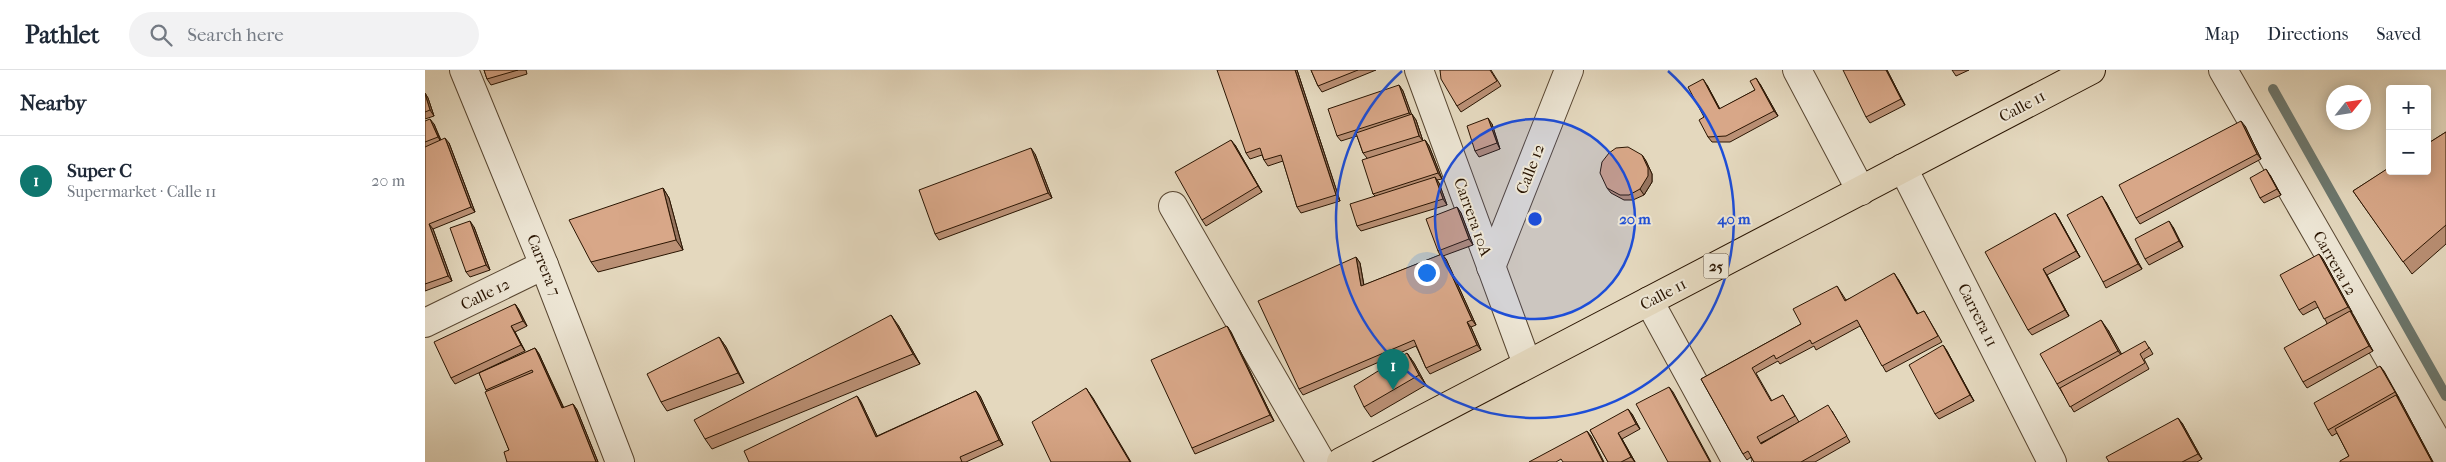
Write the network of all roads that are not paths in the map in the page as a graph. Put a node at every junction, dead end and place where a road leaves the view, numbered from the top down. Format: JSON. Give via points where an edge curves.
{"nodes":[{"id":1,"x":464,"y":70,"type":"edge"},
{"id":2,"x":1419,"y":70,"type":"edge"},
{"id":3,"x":1569,"y":70,"type":"edge"},
{"id":4,"x":1797,"y":70,"type":"edge"},
{"id":5,"x":2091,"y":70,"type":"edge"},
{"id":6,"x":2223,"y":70,"type":"edge"},
{"id":7,"x":1903,"y":168,"type":"junction"},
{"id":8,"x":1861,"y":191,"type":"junction"},
{"id":9,"x":1173,"y":206,"type":"dead end"},
{"id":10,"x":544,"y":265,"type":"junction"},
{"id":11,"x":1491,"y":267,"type":"junction"},
{"id":12,"x":1649,"y":301,"type":"junction"},
{"id":13,"x":425,"y":323,"type":"edge"},
{"id":14,"x":1527,"y":364,"type":"junction"},
{"id":15,"x":2446,"y":457,"type":"edge"},
{"id":16,"x":621,"y":462,"type":"edge"},
{"id":17,"x":1321,"y":462,"type":"edge"},
{"id":18,"x":1341,"y":462,"type":"edge"},
{"id":19,"x":1737,"y":462,"type":"edge"},
{"id":20,"x":2052,"y":462,"type":"edge"}],
"edges":[{"from":1,"to":10,"type":"street","name":"Carrera 7"},
{"from":2,"to":11,"type":"street","name":"Carrera 10A"},
{"from":3,"to":11,"type":"street","name":"Calle 12"},
{"from":4,"to":8,"type":"street"},
{"from":5,"to":7,"type":"main road","name":"Calle 11","number":"25"},
{"from":6,"to":15,"type":"street","name":"Carrera 12"},
{"from":7,"to":8,"type":"main road","name":"Calle 11","number":"25"},
{"from":7,"to":20,"type":"street","name":"Carrera 11"},
{"from":8,"to":12,"type":"main road","name":"Calle 11","number":"25"},
{"from":9,"to":17,"type":"street"},
{"from":10,"to":13,"type":"street","name":"Calle 12"},
{"from":10,"to":16,"type":"street","name":"Carrera 7"},
{"from":11,"to":14,"type":"street","name":"Carrera 10A"},
{"from":12,"to":14,"type":"main road","name":"Calle 11","number":"25"},
{"from":12,"to":19,"type":"street"},
{"from":14,"to":18,"type":"main road","name":"Calle 11","number":"25"}]}
